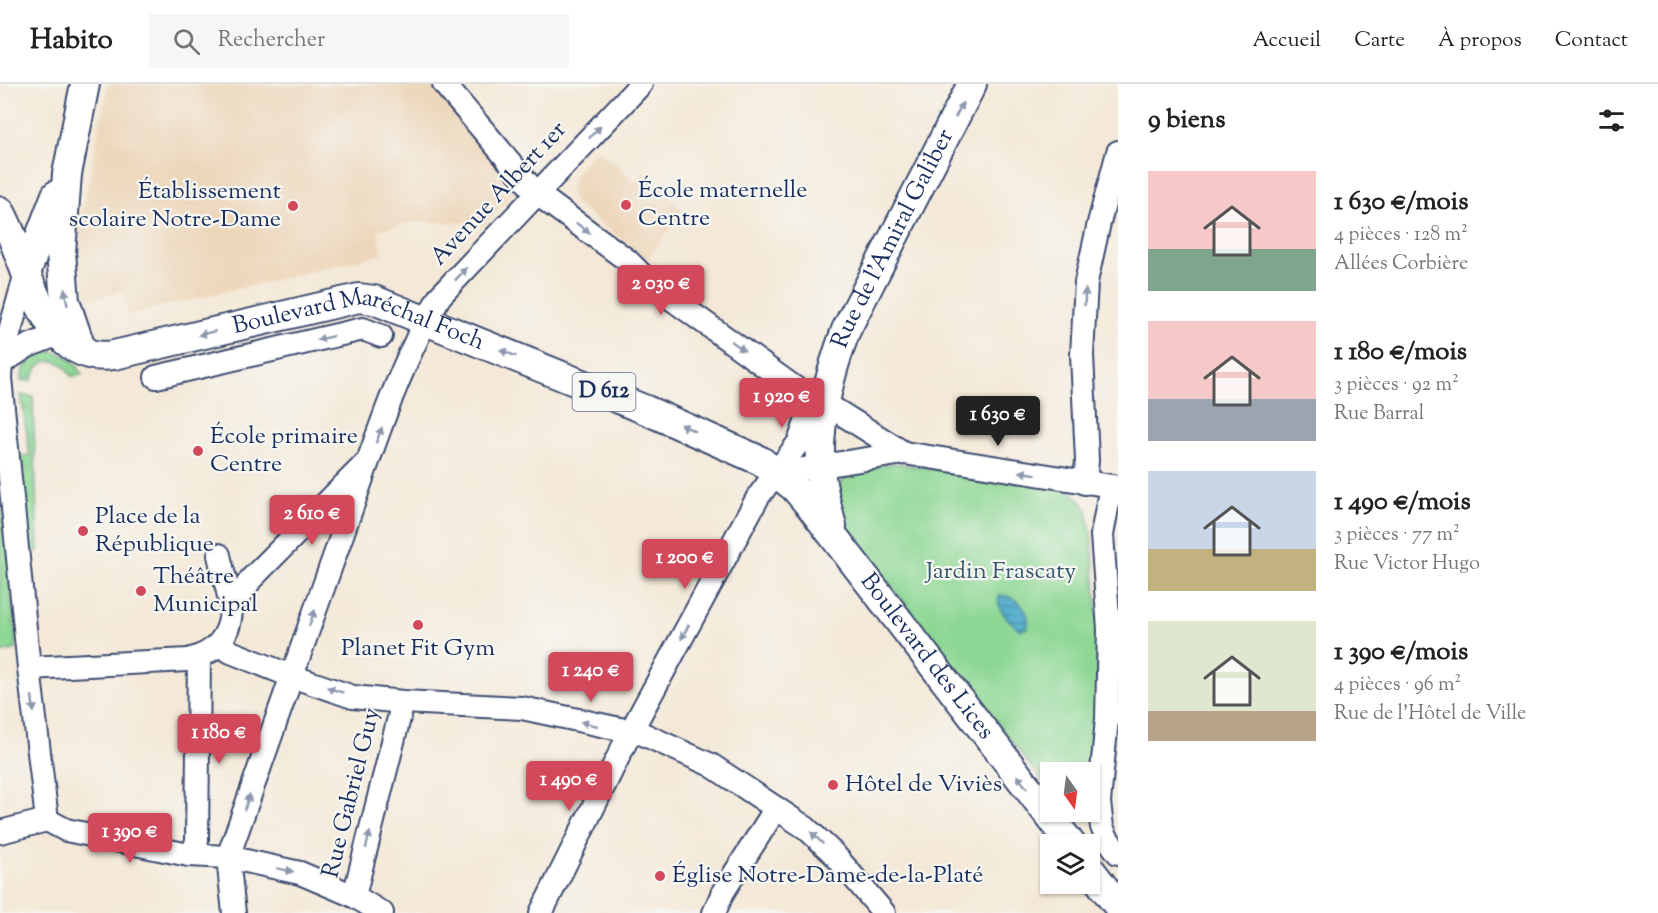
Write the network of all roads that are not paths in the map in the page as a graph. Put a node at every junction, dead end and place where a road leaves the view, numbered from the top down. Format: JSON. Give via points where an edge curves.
{"nodes":[{"id":1,"x":85,"y":84,"type":"edge"},
{"id":2,"x":444,"y":84,"type":"edge"},
{"id":3,"x":641,"y":84,"type":"edge"},
{"id":4,"x":972,"y":84,"type":"edge"},
{"id":5,"x":1118,"y":152,"type":"edge"},
{"id":6,"x":66,"y":174,"type":"junction"},
{"id":7,"x":536,"y":193,"type":"junction"},
{"id":8,"x":0,"y":211,"type":"edge"},
{"id":9,"x":26,"y":273,"type":"junction"},
{"id":10,"x":426,"y":320,"type":"junction"},
{"id":11,"x":59,"y":334,"type":"junction"},
{"id":12,"x":381,"y":336,"type":"dead end"},
{"id":13,"x":83,"y":353,"type":"junction"},
{"id":14,"x":1,"y":363,"type":"edge"},
{"id":15,"x":156,"y":377,"type":"dead end"},
{"id":16,"x":820,"y":402,"type":"junction"},
{"id":17,"x":904,"y":453,"type":"junction"},
{"id":18,"x":369,"y":461,"type":"junction"},
{"id":19,"x":820,"y":466,"type":"junction"},
{"id":20,"x":778,"y":473,"type":"junction"},
{"id":21,"x":1085,"y":483,"type":"junction"},
{"id":22,"x":1115,"y":487,"type":"edge"},
{"id":23,"x":836,"y":540,"type":"junction"},
{"id":24,"x":251,"y":579,"type":"junction"},
{"id":25,"x":231,"y":610,"type":"junction"},
{"id":26,"x":219,"y":645,"type":"junction"},
{"id":27,"x":199,"y":658,"type":"junction"},
{"id":28,"x":29,"y":668,"type":"junction"},
{"id":29,"x":291,"y":676,"type":"junction"},
{"id":30,"x":404,"y":702,"type":"junction"},
{"id":31,"x":630,"y":733,"type":"junction"},
{"id":32,"x":776,"y":808,"type":"junction"},
{"id":33,"x":47,"y":820,"type":"junction"},
{"id":34,"x":0,"y":832,"type":"edge"},
{"id":35,"x":1063,"y":834,"type":"edge"},
{"id":36,"x":1118,"y":853,"type":"edge"},
{"id":37,"x":189,"y":855,"type":"junction"},
{"id":38,"x":228,"y":857,"type":"junction"},
{"id":39,"x":1100,"y":882,"type":"edge"},
{"id":40,"x":354,"y":896,"type":"junction"},
{"id":41,"x":1118,"y":906,"type":"edge"},
{"id":42,"x":234,"y":913,"type":"edge"},
{"id":43,"x":382,"y":913,"type":"edge"},
{"id":44,"x":541,"y":913,"type":"edge"},
{"id":45,"x":714,"y":913,"type":"edge"},
{"id":46,"x":884,"y":913,"type":"edge"}],
"edges":[{"from":1,"to":6,"type":"main road"},
{"from":2,"to":7,"type":"street"},
{"from":7,"to":3,"type":"street","name":"Avenue Albert 1er","one_way":true},
{"from":16,"to":4,"type":"main road","name":"Rue de l'Amiral Galiber","one_way":true,"via":[[846,330]]},
{"from":21,"to":5,"type":"street","one_way":true,"via":[[1082,355],[1086,282]]},
{"from":6,"to":9,"type":"main road"},
{"from":13,"to":6,"type":"main road","one_way":true,"via":[[64,291],[61,252]]},
{"from":10,"to":7,"type":"street","name":"Avenue Albert 1er","one_way":true,"via":[[440,296]]},
{"from":7,"to":16,"type":"street","one_way":true,"via":[[627,260],[651,284]]},
{"from":8,"to":9,"type":"main road"},
{"from":9,"to":11,"type":"main road"},
{"from":9,"to":14,"type":"street"},
{"from":10,"to":13,"type":"main road","name":"Boulevard Maréchal Foch","number":"D 612","one_way":true,"via":[[359,297],[114,355],[98,357]]},
{"from":18,"to":10,"type":"street","name":"Avenue Albert 1er","one_way":true},
{"from":20,"to":10,"type":"main road","name":"Boulevard Maréchal Foch","number":"D 612","one_way":true,"via":[[761,461],[646,410]]},
{"from":11,"to":13,"type":"main road"},
{"from":11,"to":14,"type":"street","via":[[28,346]]},
{"from":12,"to":15,"type":"street","one_way":true,"via":[[363,329]]},
{"from":14,"to":28,"type":"street"},
{"from":16,"to":17,"type":"street"},
{"from":16,"to":19,"type":"main road","name":"Rue de l'Amiral Galiber"},
{"from":16,"to":20,"type":"street","name":"Rue de l'Amiral Galiber"},
{"from":17,"to":19,"type":"street"},
{"from":21,"to":17,"type":"street","one_way":true},
{"from":18,"to":24,"type":"street"},
{"from":29,"to":18,"type":"street","name":"Avenue Albert 1er","one_way":true},
{"from":19,"to":20,"type":"street"},
{"from":19,"to":23,"type":"main road","name":"Rue de l'Amiral Galiber","via":[[824,499]]},
{"from":20,"to":23,"type":"main road","name":"Boulevard des Lices","via":[[795,488]]},
{"from":20,"to":31,"type":"street","name":"Rue de l'Amiral Galiber","one_way":true,"via":[[758,497]]},
{"from":21,"to":22,"type":"street"},
{"from":22,"to":36,"type":"street","via":[[1102,535],[1108,629],[1107,719],[1099,802],[1102,827]]},
{"from":35,"to":23,"type":"main road","name":"Boulevard des Lices","one_way":true},
{"from":24,"to":25,"type":"street"},
{"from":24,"to":25,"type":"street","via":[[219,555]]},
{"from":25,"to":26,"type":"street"},
{"from":26,"to":27,"type":"street"},
{"from":26,"to":29,"type":"street"},
{"from":27,"to":28,"type":"street"},
{"from":27,"to":37,"type":"street","via":[[196,841]]},
{"from":28,"to":33,"type":"street","one_way":true},
{"from":30,"to":29,"type":"street","one_way":true,"via":[[353,697]]},
{"from":38,"to":29,"type":"street","name":"Avenue Albert 1er","one_way":true},
{"from":31,"to":30,"type":"street","one_way":true,"via":[[522,708]]},
{"from":40,"to":30,"type":"street","name":"Rue Gabriel Guy","one_way":true},
{"from":31,"to":32,"type":"street","via":[[643,734],[711,765]]},
{"from":31,"to":44,"type":"street","name":"Rue de l'Amiral Galiber"},
{"from":32,"to":45,"type":"street"},
{"from":46,"to":32,"type":"street","one_way":true,"via":[[834,854]]},
{"from":33,"to":34,"type":"street"},
{"from":33,"to":37,"type":"street","via":[[66,830]]},
{"from":37,"to":38,"type":"street"},
{"from":38,"to":40,"type":"street","one_way":true,"via":[[300,873]]},
{"from":38,"to":42,"type":"street"},
{"from":39,"to":41,"type":"main road"},
{"from":40,"to":43,"type":"street"}]}
